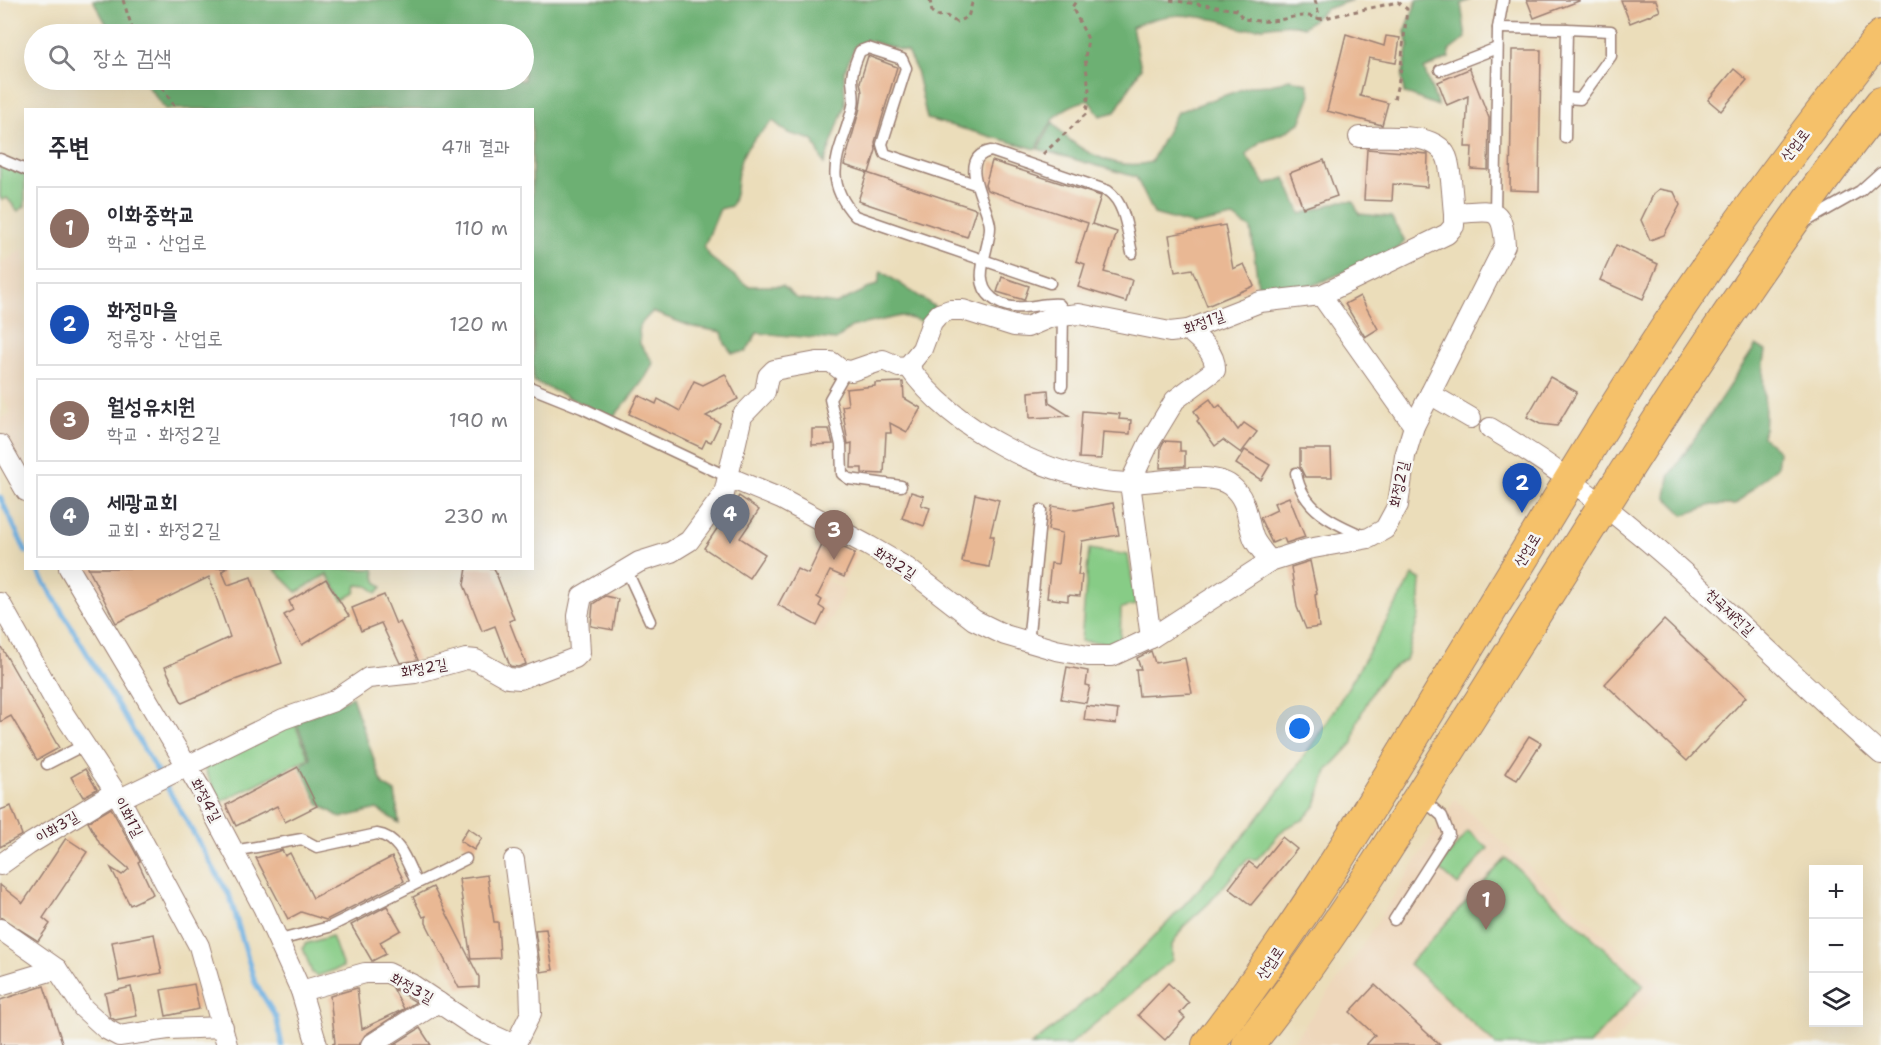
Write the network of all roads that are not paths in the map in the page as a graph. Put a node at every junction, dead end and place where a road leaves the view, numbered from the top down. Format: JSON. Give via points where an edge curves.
{"nodes":[{"id":1,"x":1503,"y":0,"type":"edge"},
{"id":2,"x":1498,"y":28,"type":"junction"},
{"id":3,"x":1567,"y":29,"type":"junction"},
{"id":4,"x":1881,"y":36,"type":"edge"},
{"id":5,"x":1497,"y":48,"type":"junction"},
{"id":6,"x":1440,"y":70,"type":"dead end"},
{"id":7,"x":1566,"y":98,"type":"junction"},
{"id":8,"x":1881,"y":102,"type":"edge"},
{"id":9,"x":1359,"y":136,"type":"dead end"},
{"id":10,"x":1565,"y":138,"type":"dead end"},
{"id":11,"x":0,"y":159,"type":"edge"},
{"id":12,"x":24,"y":169,"type":"edge"},
{"id":13,"x":1878,"y":176,"type":"edge"},
{"id":14,"x":975,"y":184,"type":"junction"},
{"id":15,"x":1454,"y":213,"type":"junction"},
{"id":16,"x":1495,"y":214,"type":"junction"},
{"id":17,"x":1776,"y":244,"type":"junction"},
{"id":18,"x":1132,"y":253,"type":"dead end"},
{"id":19,"x":983,"y":260,"type":"junction"},
{"id":20,"x":1050,"y":283,"type":"dead end"},
{"id":21,"x":1321,"y":295,"type":"junction"},
{"id":22,"x":1063,"y":315,"type":"junction"},
{"id":23,"x":1188,"y":330,"type":"junction"},
{"id":24,"x":908,"y":366,"type":"junction"},
{"id":25,"x":846,"y":370,"type":"junction"},
{"id":26,"x":1062,"y":386,"type":"dead end"},
{"id":27,"x":534,"y":389,"type":"edge"},
{"id":28,"x":1430,"y":394,"type":"junction"},
{"id":29,"x":1472,"y":417,"type":"dead end"},
{"id":30,"x":1414,"y":426,"type":"junction"},
{"id":31,"x":1490,"y":428,"type":"dead end"},
{"id":32,"x":3,"y":457,"type":"edge"},
{"id":33,"x":1296,"y":473,"type":"dead end"},
{"id":34,"x":728,"y":477,"type":"junction"},
{"id":35,"x":1570,"y":481,"type":"junction"},
{"id":36,"x":1130,"y":483,"type":"junction"},
{"id":37,"x":901,"y":486,"type":"dead end"},
{"id":38,"x":24,"y":488,"type":"edge"},
{"id":39,"x":1604,"y":504,"type":"junction"},
{"id":40,"x":1041,"y":510,"type":"dead end"},
{"id":41,"x":1369,"y":538,"type":"junction"},
{"id":42,"x":1270,"y":561,"type":"junction"},
{"id":43,"x":626,"y":569,"type":"junction"},
{"id":44,"x":70,"y":570,"type":"edge"},
{"id":45,"x":0,"y":603,"type":"edge"},
{"id":46,"x":650,"y":621,"type":"dead end"},
{"id":47,"x":1151,"y":638,"type":"junction"},
{"id":48,"x":1028,"y":644,"type":"junction"},
{"id":49,"x":84,"y":745,"type":"junction"},
{"id":50,"x":1881,"y":754,"type":"edge"},
{"id":51,"x":48,"y":764,"type":"dead end"},
{"id":52,"x":181,"y":768,"type":"junction"},
{"id":53,"x":120,"y":796,"type":"junction"},
{"id":54,"x":1420,"y":797,"type":"junction"},
{"id":55,"x":233,"y":851,"type":"junction"},
{"id":56,"x":466,"y":859,"type":"dead end"},
{"id":57,"x":514,"y":860,"type":"dead end"},
{"id":58,"x":0,"y":864,"type":"edge"},
{"id":59,"x":416,"y":882,"type":"junction"},
{"id":60,"x":1394,"y":920,"type":"dead end"},
{"id":61,"x":0,"y":929,"type":"edge"},
{"id":62,"x":280,"y":940,"type":"junction"},
{"id":63,"x":57,"y":969,"type":"junction"},
{"id":64,"x":0,"y":986,"type":"edge"},
{"id":65,"x":301,"y":991,"type":"junction"},
{"id":66,"x":438,"y":1002,"type":"junction"},
{"id":67,"x":225,"y":1036,"type":"edge"},
{"id":68,"x":317,"y":1045,"type":"edge"},
{"id":69,"x":371,"y":1045,"type":"edge"},
{"id":70,"x":515,"y":1045,"type":"edge"},
{"id":71,"x":1208,"y":1045,"type":"edge"},
{"id":72,"x":1248,"y":1045,"type":"edge"}],
"edges":[{"from":1,"to":2,"type":"lane"},
{"from":2,"to":3,"type":"lane"},
{"from":2,"to":5,"type":"lane"},
{"from":3,"to":7,"type":"lane"},
{"from":3,"to":7,"type":"lane","via":[[1611,31],[1611,56],[1580,99]]},
{"from":4,"to":35,"type":"main road","name":"산업로","via":[[1779,165],[1683,302]]},
{"from":5,"to":6,"type":"lane"},
{"from":5,"to":16,"type":"lane"},
{"from":7,"to":10,"type":"lane"},
{"from":8,"to":17,"type":"main road"},
{"from":9,"to":15,"type":"street","via":[[1434,143],[1448,160]]},
{"from":11,"to":12,"type":"lane"},
{"from":13,"to":17,"type":"lane"},
{"from":14,"to":18,"type":"lane","via":[[979,157],[991,151],[1108,191],[1116,197]]},
{"from":14,"to":19,"type":"lane","via":[[989,218]]},
{"from":14,"to":19,"type":"lane","via":[[885,154],[882,144],[906,68],[902,59],[868,48],[860,51],[852,75],[853,104],[834,162],[845,205],[855,216]]},
{"from":15,"to":16,"type":"street"},
{"from":15,"to":21,"type":"street","name":"화정1길","via":[[1454,225],[1447,234]]},
{"from":16,"to":28,"type":"street","via":[[1503,222],[1505,245]]},
{"from":17,"to":39,"type":"main road"},
{"from":19,"to":20,"type":"lane"},
{"from":19,"to":22,"type":"lane","via":[[985,289],[995,301],[1020,309],[1059,304]]},
{"from":21,"to":23,"type":"street","name":"화정1길","via":[[1260,303]]},
{"from":21,"to":30,"type":"street"},
{"from":22,"to":23,"type":"street","name":"화정1길","via":[[1105,317],[1170,332]]},
{"from":22,"to":24,"type":"street","name":"화정1길","via":[[1027,327],[963,310],[939,314],[916,359]]},
{"from":22,"to":26,"type":"lane"},
{"from":23,"to":36,"type":"street","via":[[1215,361],[1215,370],[1175,400]]},
{"from":24,"to":25,"type":"street","via":[[876,360],[861,369]]},
{"from":24,"to":36,"type":"street","via":[[931,396],[987,436],[1034,460],[1080,477]]},
{"from":25,"to":34,"type":"street","via":[[831,362],[774,370],[768,376],[765,392],[742,416]]},
{"from":25,"to":37,"type":"lane","via":[[830,399],[841,446],[842,474]]},
{"from":27,"to":34,"type":"lane"},
{"from":28,"to":29,"type":"street"},
{"from":28,"to":30,"type":"street"},
{"from":30,"to":41,"type":"street","name":"화정2길","via":[[1398,505],[1385,529]]},
{"from":31,"to":35,"type":"street","name":"천곡재전길"},
{"from":32,"to":38,"type":"street"},
{"from":33,"to":41,"type":"lane","via":[[1298,486],[1312,508]]},
{"from":34,"to":43,"type":"street","name":"화정2길","via":[[724,494],[689,542]]},
{"from":34,"to":48,"type":"street","name":"화정2길","via":[[781,499],[869,546],[906,568],[974,621]]},
{"from":35,"to":39,"type":"street","name":"천곡재전길"},
{"from":35,"to":71,"type":"main road","name":"산업로","via":[[1352,839],[1262,977]]},
{"from":36,"to":42,"type":"street","via":[[1195,479],[1229,484],[1248,509],[1255,541]]},
{"from":36,"to":47,"type":"street"},
{"from":39,"to":50,"type":"street","name":"천곡재전길","via":[[1727,609]]},
{"from":39,"to":54,"type":"main road"},
{"from":40,"to":48,"type":"lane"},
{"from":41,"to":42,"type":"street","name":"화정2길","via":[[1308,549]]},
{"from":42,"to":47,"type":"street","name":"화정2길"},
{"from":43,"to":46,"type":"lane"},
{"from":43,"to":52,"type":"street","name":"화정2길","via":[[582,596],[578,616],[580,653],[575,658],[520,679],[508,678],[476,660],[466,659],[415,673],[378,675],[334,701],[283,719]]},
{"from":44,"to":52,"type":"street","name":"화정4길"},
{"from":45,"to":49,"type":"street","name":"이화1길"},
{"from":47,"to":48,"type":"street","name":"화정2길","via":[[1112,656],[1088,656]]},
{"from":49,"to":51,"type":"lane"},
{"from":49,"to":53,"type":"street","name":"이화1길"},
{"from":52,"to":53,"type":"street","name":"이화3길"},
{"from":52,"to":55,"type":"street","name":"화정4길"},
{"from":53,"to":58,"type":"street","name":"이화3길","via":[[28,844]]},
{"from":53,"to":67,"type":"street","name":"이화1길","via":[[199,946]]},
{"from":54,"to":60,"type":"lane","via":[[1442,816],[1449,834]]},
{"from":54,"to":72,"type":"main road","via":[[1380,863],[1289,994]]},
{"from":55,"to":59,"type":"lane","via":[[302,838],[317,848],[387,835],[394,840]]},
{"from":55,"to":62,"type":"street","name":"화정4길"},
{"from":56,"to":59,"type":"lane"},
{"from":57,"to":70,"type":"street","via":[[531,1013]]},
{"from":59,"to":62,"type":"lane","via":[[328,927]]},
{"from":61,"to":63,"type":"street"},
{"from":62,"to":65,"type":"street","name":"화정4길"},
{"from":63,"to":64,"type":"street"},
{"from":63,"to":67,"type":"street","via":[[83,1008],[119,1036],[168,1029]]},
{"from":65,"to":66,"type":"street","name":"화정3길","via":[[365,973],[388,973]]},
{"from":65,"to":68,"type":"street","name":"화정4길"},
{"from":66,"to":69,"type":"street"},
{"from":66,"to":70,"type":"street","name":"화정3길","via":[[474,1027]]}]}
